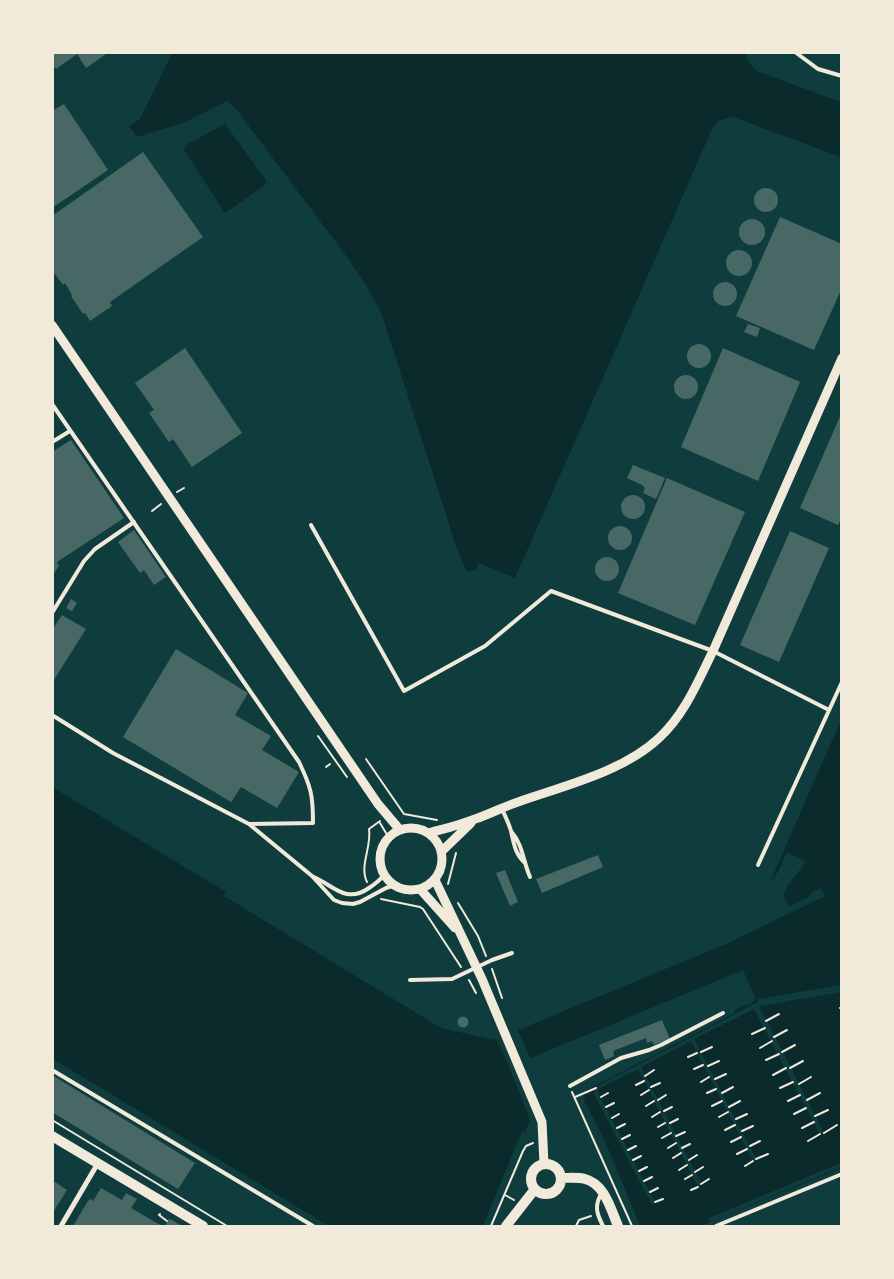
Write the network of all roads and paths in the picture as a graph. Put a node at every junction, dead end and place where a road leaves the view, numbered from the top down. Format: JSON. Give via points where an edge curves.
{"nodes":[{"id":1,"x":795,"y":52,"type":"edge"},
{"id":2,"x":842,"y":76,"type":"edge"},
{"id":3,"x":52,"y":325,"type":"edge"},
{"id":4,"x":842,"y":358,"type":"edge"},
{"id":5,"x":52,"y":404,"type":"edge"},
{"id":6,"x":70,"y":431,"type":"junction"},
{"id":7,"x":52,"y":442,"type":"edge"},
{"id":8,"x":134,"y":522,"type":"junction"},
{"id":9,"x":311,"y":525,"type":"dead end"},
{"id":10,"x":52,"y":613,"type":"edge"},
{"id":11,"x":712,"y":651,"type":"junction"},
{"id":12,"x":842,"y":682,"type":"edge"},
{"id":13,"x":829,"y":710,"type":"junction"},
{"id":14,"x":52,"y":715,"type":"edge"},
{"id":15,"x":366,"y":759,"type":"dead end"},
{"id":16,"x":330,"y":764,"type":"dead end"},
{"id":17,"x":326,"y":767,"type":"dead end"},
{"id":18,"x":502,"y":808,"type":"junction"},
{"id":19,"x":400,"y":810,"type":"dead end"},
{"id":20,"x":475,"y":820,"type":"junction"},
{"id":21,"x":249,"y":824,"type":"junction"},
{"id":22,"x":369,"y":829,"type":"dead end"},
{"id":23,"x":400,"y":830,"type":"junction"},
{"id":24,"x":428,"y":833,"type":"junction"},
{"id":25,"x":389,"y":838,"type":"junction"},
{"id":26,"x":441,"y":852,"type":"junction"},
{"id":27,"x":758,"y":865,"type":"dead end"},
{"id":28,"x":384,"y":875,"type":"junction"},
{"id":29,"x":312,"y":876,"type":"junction"},
{"id":30,"x":530,"y":877,"type":"dead end"},
{"id":31,"x":435,"y":880,"type":"junction"},
{"id":32,"x":400,"y":888,"type":"junction"},
{"id":33,"x":420,"y":889,"type":"junction"},
{"id":34,"x":458,"y":931,"type":"junction"},
{"id":35,"x":512,"y":953,"type":"dead end"},
{"id":36,"x":477,"y":967,"type":"junction"},
{"id":37,"x":410,"y":980,"type":"dead end"},
{"id":38,"x":723,"y":1013,"type":"dead end"},
{"id":39,"x":779,"y":1014,"type":"dead end"},
{"id":40,"x":766,"y":1021,"type":"dead end"},
{"id":41,"x":765,"y":1028,"type":"dead end"},
{"id":42,"x":787,"y":1030,"type":"dead end"},
{"id":43,"x":752,"y":1034,"type":"dead end"},
{"id":44,"x":774,"y":1037,"type":"dead end"},
{"id":45,"x":772,"y":1041,"type":"dead end"},
{"id":46,"x":795,"y":1045,"type":"dead end"},
{"id":47,"x":712,"y":1047,"type":"dead end"},
{"id":48,"x":760,"y":1048,"type":"dead end"},
{"id":49,"x":697,"y":1052,"type":"dead end"},
{"id":50,"x":701,"y":1052,"type":"dead end"},
{"id":51,"x":782,"y":1052,"type":"dead end"},
{"id":52,"x":779,"y":1054,"type":"dead end"},
{"id":53,"x":688,"y":1057,"type":"dead end"},
{"id":54,"x":766,"y":1060,"type":"dead end"},
{"id":55,"x":719,"y":1061,"type":"dead end"},
{"id":56,"x":803,"y":1061,"type":"dead end"},
{"id":57,"x":703,"y":1065,"type":"dead end"},
{"id":58,"x":708,"y":1066,"type":"dead end"},
{"id":59,"x":786,"y":1068,"type":"dead end"},
{"id":60,"x":790,"y":1068,"type":"dead end"},
{"id":61,"x":694,"y":1069,"type":"dead end"},
{"id":62,"x":52,"y":1070,"type":"edge"},
{"id":63,"x":654,"y":1070,"type":"dead end"},
{"id":64,"x":726,"y":1074,"type":"dead end"},
{"id":65,"x":773,"y":1075,"type":"dead end"},
{"id":66,"x":645,"y":1076,"type":"dead end"},
{"id":67,"x":710,"y":1077,"type":"dead end"},
{"id":68,"x":811,"y":1077,"type":"dead end"},
{"id":69,"x":715,"y":1079,"type":"dead end"},
{"id":70,"x":644,"y":1081,"type":"dead end"},
{"id":71,"x":701,"y":1082,"type":"dead end"},
{"id":72,"x":793,"y":1082,"type":"dead end"},
{"id":73,"x":660,"y":1083,"type":"dead end"},
{"id":74,"x":799,"y":1084,"type":"dead end"},
{"id":75,"x":636,"y":1085,"type":"dead end"},
{"id":76,"x":570,"y":1086,"type":"joint"},
{"id":77,"x":651,"y":1087,"type":"dead end"},
{"id":78,"x":733,"y":1087,"type":"dead end"},
{"id":79,"x":596,"y":1088,"type":"dead end"},
{"id":80,"x":780,"y":1088,"type":"dead end"},
{"id":81,"x":716,"y":1089,"type":"dead end"},
{"id":82,"x":649,"y":1090,"type":"dead end"},
{"id":83,"x":608,"y":1093,"type":"dead end"},
{"id":84,"x":722,"y":1093,"type":"dead end"},
{"id":85,"x":707,"y":1094,"type":"dead end"},
{"id":86,"x":820,"y":1094,"type":"dead end"},
{"id":87,"x":641,"y":1095,"type":"dead end"},
{"id":88,"x":666,"y":1095,"type":"dead end"},
{"id":89,"x":800,"y":1095,"type":"dead end"},
{"id":90,"x":575,"y":1097,"type":"junction"},
{"id":91,"x":600,"y":1097,"type":"dead end"},
{"id":92,"x":658,"y":1100,"type":"dead end"},
{"id":93,"x":807,"y":1100,"type":"dead end"},
{"id":94,"x":654,"y":1101,"type":"dead end"},
{"id":95,"x":722,"y":1101,"type":"dead end"},
{"id":96,"x":740,"y":1101,"type":"dead end"},
{"id":97,"x":788,"y":1101,"type":"dead end"},
{"id":98,"x":614,"y":1103,"type":"dead end"},
{"id":99,"x":646,"y":1106,"type":"dead end"},
{"id":100,"x":712,"y":1106,"type":"dead end"},
{"id":101,"x":606,"y":1107,"type":"dead end"},
{"id":102,"x":672,"y":1107,"type":"dead end"},
{"id":103,"x":729,"y":1107,"type":"dead end"},
{"id":104,"x":806,"y":1108,"type":"dead end"},
{"id":105,"x":828,"y":1110,"type":"dead end"},
{"id":106,"x":664,"y":1111,"type":"dead end"},
{"id":107,"x":660,"y":1112,"type":"dead end"},
{"id":108,"x":728,"y":1112,"type":"dead end"},
{"id":109,"x":619,"y":1114,"type":"dead end"},
{"id":110,"x":747,"y":1114,"type":"dead end"},
{"id":111,"x":794,"y":1114,"type":"dead end"},
{"id":112,"x":815,"y":1116,"type":"dead end"},
{"id":113,"x":652,"y":1117,"type":"dead end"},
{"id":114,"x":612,"y":1118,"type":"dead end"},
{"id":115,"x":719,"y":1118,"type":"dead end"},
{"id":116,"x":678,"y":1119,"type":"dead end"},
{"id":117,"x":52,"y":1120,"type":"edge"},
{"id":118,"x":736,"y":1120,"type":"dead end"},
{"id":119,"x":814,"y":1122,"type":"dead end"},
{"id":120,"x":666,"y":1123,"type":"dead end"},
{"id":121,"x":670,"y":1123,"type":"dead end"},
{"id":122,"x":625,"y":1124,"type":"dead end"},
{"id":123,"x":734,"y":1125,"type":"dead end"},
{"id":124,"x":753,"y":1126,"type":"dead end"},
{"id":125,"x":837,"y":1126,"type":"dead end"},
{"id":126,"x":658,"y":1127,"type":"dead end"},
{"id":127,"x":617,"y":1128,"type":"dead end"},
{"id":128,"x":802,"y":1128,"type":"dead end"},
{"id":129,"x":725,"y":1130,"type":"dead end"},
{"id":130,"x":742,"y":1131,"type":"dead end"},
{"id":131,"x":684,"y":1132,"type":"dead end"},
{"id":132,"x":824,"y":1132,"type":"dead end"},
{"id":133,"x":671,"y":1133,"type":"dead end"},
{"id":134,"x":820,"y":1134,"type":"dead end"},
{"id":135,"x":630,"y":1135,"type":"dead end"},
{"id":136,"x":52,"y":1136,"type":"edge"},
{"id":137,"x":676,"y":1136,"type":"dead end"},
{"id":138,"x":741,"y":1137,"type":"dead end"},
{"id":139,"x":662,"y":1138,"type":"dead end"},
{"id":140,"x":622,"y":1139,"type":"dead end"},
{"id":141,"x":760,"y":1140,"type":"dead end"},
{"id":142,"x":808,"y":1141,"type":"dead end"},
{"id":143,"x":536,"y":1142,"type":"dead end"},
{"id":144,"x":731,"y":1142,"type":"dead end"},
{"id":145,"x":676,"y":1144,"type":"dead end"},
{"id":146,"x":690,"y":1144,"type":"dead end"},
{"id":147,"x":636,"y":1146,"type":"dead end"},
{"id":148,"x":750,"y":1146,"type":"dead end"},
{"id":149,"x":668,"y":1148,"type":"dead end"},
{"id":150,"x":682,"y":1148,"type":"dead end"},
{"id":151,"x":747,"y":1149,"type":"dead end"},
{"id":152,"x":628,"y":1150,"type":"dead end"},
{"id":153,"x":681,"y":1153,"type":"dead end"},
{"id":154,"x":738,"y":1154,"type":"dead end"},
{"id":155,"x":768,"y":1154,"type":"dead end"},
{"id":156,"x":697,"y":1155,"type":"dead end"},
{"id":157,"x":641,"y":1156,"type":"dead end"},
{"id":158,"x":673,"y":1158,"type":"dead end"},
{"id":159,"x":756,"y":1159,"type":"dead end"},
{"id":160,"x":633,"y":1160,"type":"dead end"},
{"id":161,"x":689,"y":1160,"type":"dead end"},
{"id":162,"x":753,"y":1161,"type":"dead end"},
{"id":163,"x":98,"y":1163,"type":"junction"},
{"id":164,"x":544,"y":1164,"type":"junction"},
{"id":165,"x":687,"y":1165,"type":"dead end"},
{"id":166,"x":745,"y":1166,"type":"dead end"},
{"id":167,"x":647,"y":1167,"type":"dead end"},
{"id":168,"x":703,"y":1167,"type":"dead end"},
{"id":169,"x":680,"y":1170,"type":"dead end"},
{"id":170,"x":639,"y":1171,"type":"dead end"},
{"id":171,"x":695,"y":1172,"type":"dead end"},
{"id":172,"x":842,"y":1174,"type":"edge"},
{"id":173,"x":692,"y":1175,"type":"dead end"},
{"id":174,"x":652,"y":1177,"type":"dead end"},
{"id":175,"x":561,"y":1178,"type":"junction"},
{"id":176,"x":685,"y":1179,"type":"dead end"},
{"id":177,"x":709,"y":1179,"type":"dead end"},
{"id":178,"x":644,"y":1181,"type":"dead end"},
{"id":179,"x":701,"y":1184,"type":"dead end"},
{"id":180,"x":698,"y":1187,"type":"dead end"},
{"id":181,"x":658,"y":1188,"type":"dead end"},
{"id":182,"x":535,"y":1189,"type":"junction"},
{"id":183,"x":691,"y":1190,"type":"dead end"},
{"id":184,"x":602,"y":1192,"type":"junction"},
{"id":185,"x":650,"y":1192,"type":"dead end"},
{"id":186,"x":505,"y":1195,"type":"junction"},
{"id":187,"x":663,"y":1199,"type":"dead end"},
{"id":188,"x":515,"y":1200,"type":"dead end"},
{"id":189,"x":655,"y":1202,"type":"dead end"},
{"id":190,"x":159,"y":1215,"type":"dead end"},
{"id":191,"x":593,"y":1216,"type":"dead end"},
{"id":192,"x":167,"y":1221,"type":"dead end"},
{"id":193,"x":61,"y":1226,"type":"edge"},
{"id":194,"x":203,"y":1226,"type":"edge"},
{"id":195,"x":227,"y":1226,"type":"edge"},
{"id":196,"x":313,"y":1226,"type":"edge"},
{"id":197,"x":491,"y":1226,"type":"edge"},
{"id":198,"x":506,"y":1226,"type":"edge"},
{"id":199,"x":576,"y":1226,"type":"edge"},
{"id":200,"x":603,"y":1226,"type":"edge"},
{"id":201,"x":618,"y":1226,"type":"edge"},
{"id":202,"x":632,"y":1226,"type":"edge"},
{"id":203,"x":716,"y":1226,"type":"edge"}],
"edges":[{"from":1,"to":2,"type":"lane","via":[[818,69]]},
{"from":3,"to":23,"type":"street","via":[[378,804]]},
{"from":4,"to":11,"type":"street"},
{"from":5,"to":6,"type":"lane"},
{"from":6,"to":7,"type":"lane"},
{"from":6,"to":8,"type":"lane"},
{"from":8,"to":10,"type":"lane","via":[[95,549],[84,561]]},
{"from":8,"to":21,"type":"lane","via":[[299,762],[310,784],[313,823]]},
{"from":9,"to":11,"type":"lane","via":[[404,691],[485,646],[551,591]]},
{"from":11,"to":13,"type":"lane"},
{"from":11,"to":18,"type":"street","via":[[684,708],[672,725],[647,748],[611,768]]},
{"from":12,"to":13,"type":"lane"},
{"from":13,"to":27,"type":"lane"},
{"from":14,"to":21,"type":"lane","via":[[113,753]]},
{"from":15,"to":19,"type":"path"},
{"from":16,"to":17,"type":"path"},
{"from":18,"to":20,"type":"street"},
{"from":18,"to":30,"type":"lane","via":[[511,831],[518,839]]},
{"from":20,"to":24,"type":"street"},
{"from":20,"to":26,"type":"street"},
{"from":21,"to":29,"type":"lane"},
{"from":22,"to":25,"type":"path","via":[[379,822]]},
{"from":23,"to":24,"type":"street"},
{"from":23,"to":25,"type":"street"},
{"from":24,"to":26,"type":"street"},
{"from":25,"to":28,"type":"street","via":[[381,853]]},
{"from":26,"to":31,"type":"street","via":[[441,868]]},
{"from":28,"to":29,"type":"lane","via":[[360,894],[348,895]]},
{"from":28,"to":32,"type":"street"},
{"from":29,"to":32,"type":"lane","via":[[328,896],[342,903],[360,902],[392,886]]},
{"from":31,"to":33,"type":"street"},
{"from":31,"to":34,"type":"street"},
{"from":32,"to":33,"type":"street"},
{"from":33,"to":34,"type":"street"},
{"from":34,"to":36,"type":"street"},
{"from":35,"to":36,"type":"lane"},
{"from":36,"to":37,"type":"lane","via":[[452,979]]},
{"from":36,"to":164,"type":"street","via":[[542,1122]]},
{"from":38,"to":76,"type":"lane","via":[[655,1048],[621,1058]]},
{"from":39,"to":40,"type":"path"},
{"from":41,"to":43,"type":"path"},
{"from":42,"to":44,"type":"path"},
{"from":45,"to":48,"type":"path"},
{"from":46,"to":51,"type":"path"},
{"from":47,"to":50,"type":"path"},
{"from":49,"to":53,"type":"path"},
{"from":52,"to":54,"type":"path"},
{"from":55,"to":58,"type":"path"},
{"from":56,"to":60,"type":"path"},
{"from":57,"to":61,"type":"path"},
{"from":59,"to":65,"type":"path"},
{"from":62,"to":196,"type":"lane"},
{"from":63,"to":66,"type":"path"},
{"from":64,"to":69,"type":"path"},
{"from":67,"to":71,"type":"path"},
{"from":68,"to":74,"type":"path"},
{"from":70,"to":75,"type":"path"},
{"from":72,"to":80,"type":"path"},
{"from":73,"to":77,"type":"path"},
{"from":76,"to":90,"type":"path"},
{"from":78,"to":84,"type":"path"},
{"from":79,"to":90,"type":"path"},
{"from":81,"to":85,"type":"path"},
{"from":82,"to":87,"type":"path"},
{"from":83,"to":91,"type":"path"},
{"from":86,"to":93,"type":"path"},
{"from":88,"to":92,"type":"path"},
{"from":89,"to":97,"type":"path"},
{"from":90,"to":202,"type":"path"},
{"from":94,"to":99,"type":"path"},
{"from":95,"to":100,"type":"path"},
{"from":96,"to":103,"type":"path"},
{"from":98,"to":101,"type":"path"},
{"from":102,"to":106,"type":"path"},
{"from":104,"to":111,"type":"path"},
{"from":105,"to":112,"type":"path"},
{"from":107,"to":113,"type":"path"},
{"from":108,"to":115,"type":"path"},
{"from":109,"to":114,"type":"path"},
{"from":110,"to":118,"type":"path"},
{"from":116,"to":121,"type":"path"},
{"from":117,"to":195,"type":"path"},
{"from":119,"to":128,"type":"path"},
{"from":120,"to":126,"type":"path"},
{"from":122,"to":127,"type":"path"},
{"from":123,"to":129,"type":"path"},
{"from":124,"to":130,"type":"path"},
{"from":125,"to":132,"type":"path"},
{"from":131,"to":137,"type":"path"},
{"from":133,"to":139,"type":"path"},
{"from":134,"to":142,"type":"path"},
{"from":135,"to":140,"type":"path"},
{"from":136,"to":163,"type":"main road"},
{"from":138,"to":144,"type":"path"},
{"from":141,"to":148,"type":"path"},
{"from":143,"to":186,"type":"path","via":[[523,1151]]},
{"from":145,"to":149,"type":"path"},
{"from":146,"to":150,"type":"path"},
{"from":147,"to":152,"type":"path"},
{"from":151,"to":154,"type":"path"},
{"from":153,"to":158,"type":"path"},
{"from":155,"to":159,"type":"path"},
{"from":156,"to":161,"type":"path"},
{"from":157,"to":160,"type":"path"},
{"from":162,"to":166,"type":"path"},
{"from":163,"to":193,"type":"street"},
{"from":163,"to":194,"type":"main road"},
{"from":164,"to":175,"type":"main road","via":[[554,1166]]},
{"from":164,"to":182,"type":"main road","via":[[533,1172],[531,1180]]},
{"from":165,"to":169,"type":"path"},
{"from":167,"to":170,"type":"path"},
{"from":168,"to":171,"type":"path"},
{"from":172,"to":203,"type":"lane"},
{"from":173,"to":176,"type":"path"},
{"from":174,"to":178,"type":"path"},
{"from":175,"to":182,"type":"main road","via":[[553,1192],[543,1194]]},
{"from":175,"to":184,"type":"main road","via":[[592,1182]]},
{"from":177,"to":179,"type":"path"},
{"from":180,"to":183,"type":"path"},
{"from":181,"to":185,"type":"path"},
{"from":182,"to":198,"type":"main road"},
{"from":184,"to":200,"type":"lane","via":[[596,1211]]},
{"from":184,"to":201,"type":"main road"},
{"from":186,"to":188,"type":"path"},
{"from":186,"to":197,"type":"path"},
{"from":187,"to":189,"type":"path"},
{"from":190,"to":192,"type":"path"},
{"from":191,"to":199,"type":"path","via":[[579,1220]]}]}
